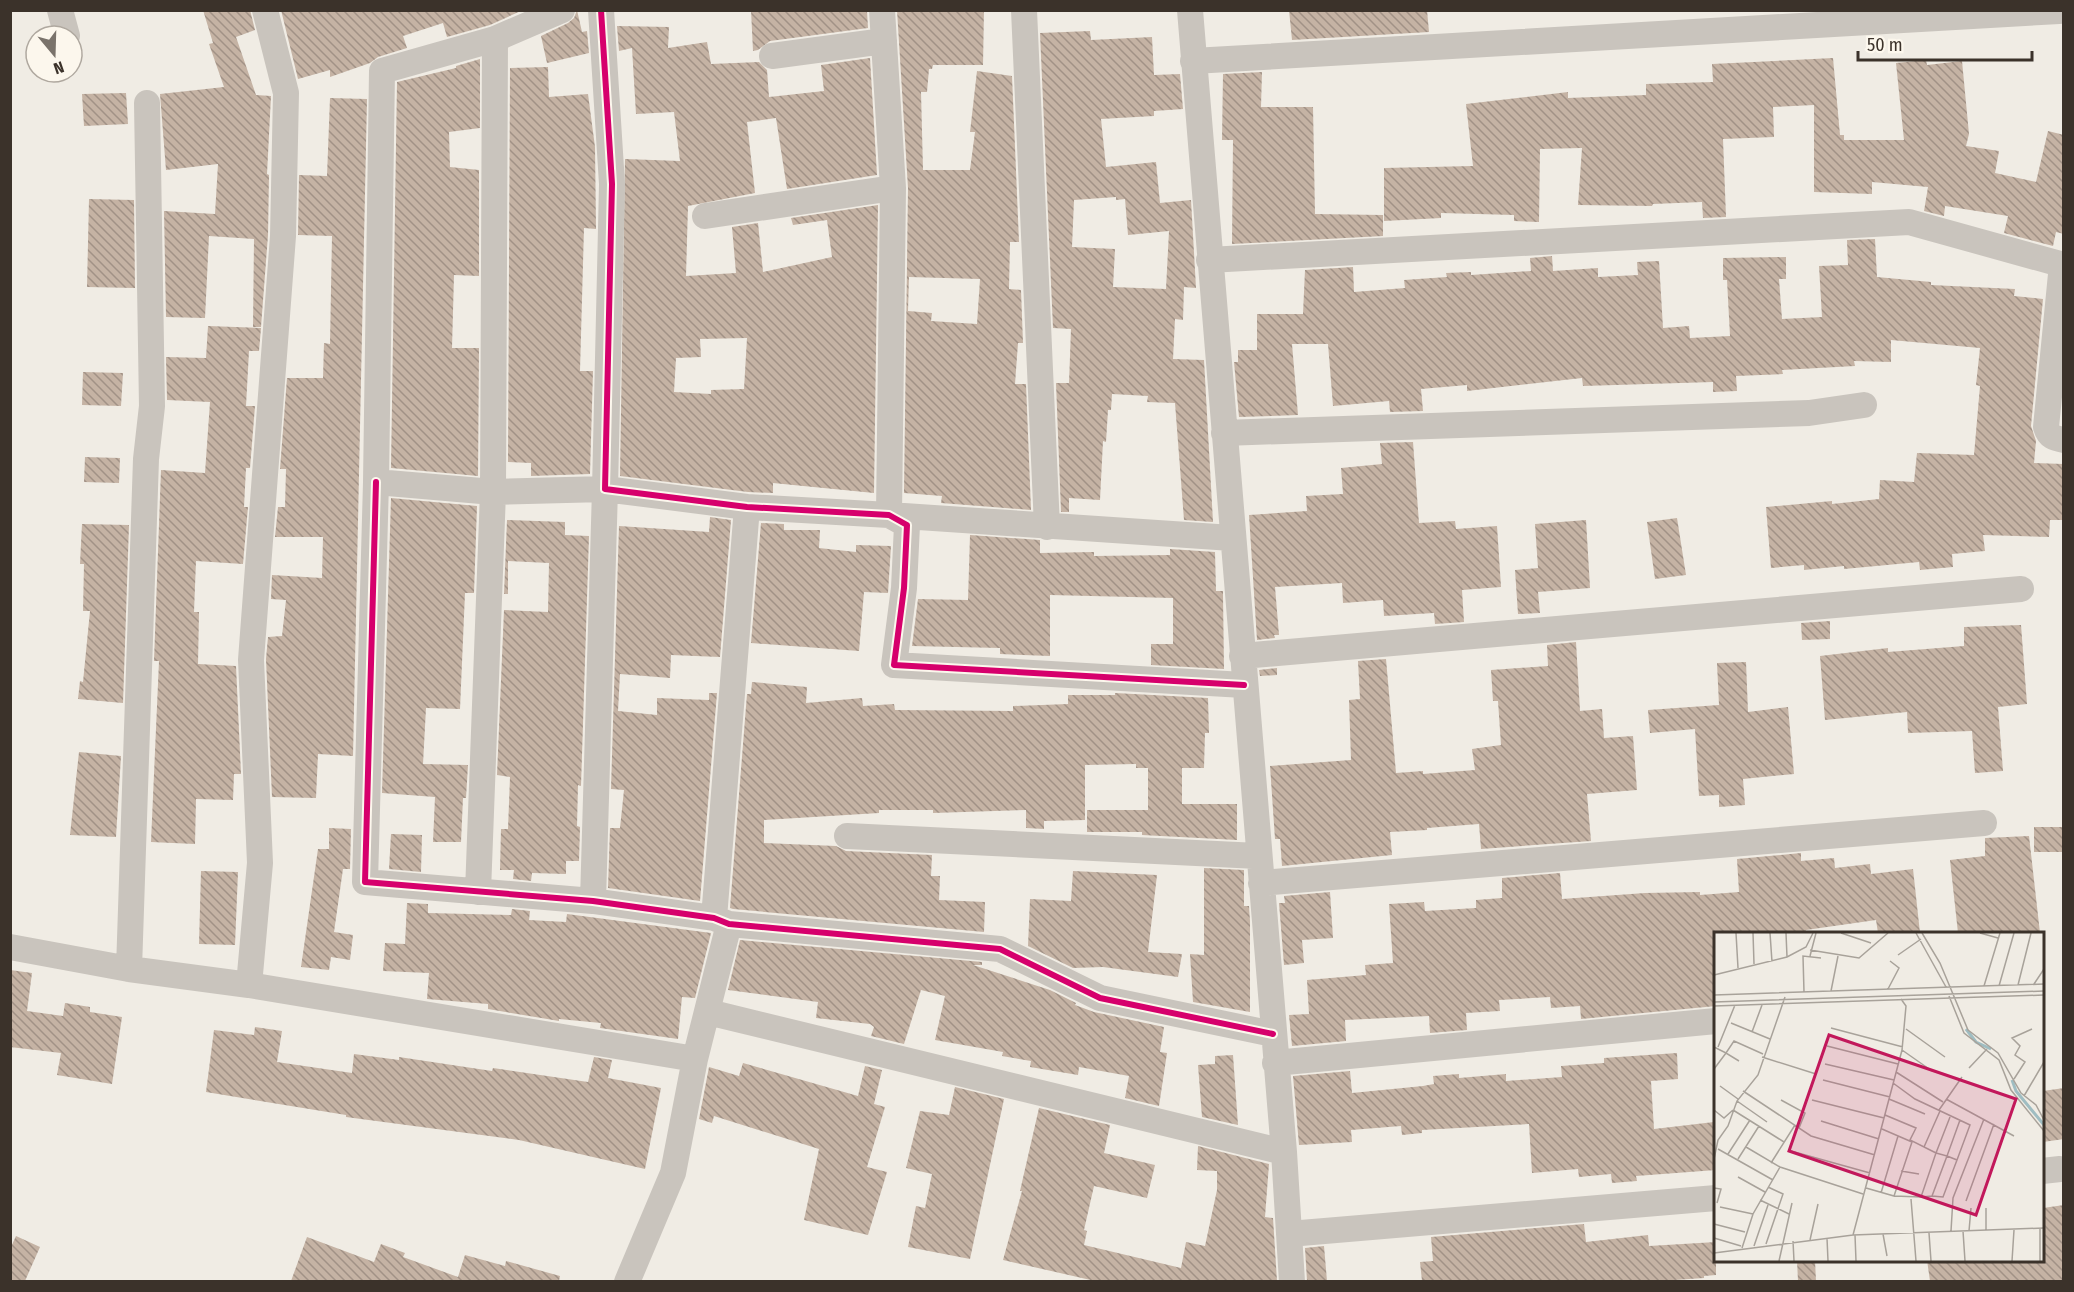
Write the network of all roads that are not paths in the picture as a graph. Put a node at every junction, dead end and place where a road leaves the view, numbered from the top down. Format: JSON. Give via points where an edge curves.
{"nodes":[{"id":1,"x":265,"y":10,"type":"edge"},
{"id":2,"x":562,"y":10,"type":"edge"},
{"id":3,"x":601,"y":10,"type":"edge"},
{"id":4,"x":882,"y":10,"type":"edge"},
{"id":5,"x":1024,"y":10,"type":"edge"},
{"id":6,"x":1190,"y":10,"type":"edge"},
{"id":7,"x":2059,"y":11,"type":"edge"},
{"id":8,"x":495,"y":39,"type":"junction"},
{"id":9,"x":884,"y":41,"type":"junction"},
{"id":10,"x":772,"y":56,"type":"dead end"},
{"id":11,"x":1192,"y":61,"type":"junction"},
{"id":12,"x":147,"y":103,"type":"dead end"},
{"id":13,"x":892,"y":188,"type":"junction"},
{"id":14,"x":705,"y":216,"type":"dead end"},
{"id":15,"x":1209,"y":260,"type":"junction"},
{"id":16,"x":2063,"y":264,"type":"edge"},
{"id":17,"x":1864,"y":405,"type":"dead end"},
{"id":18,"x":1224,"y":433,"type":"junction"},
{"id":19,"x":2064,"y":440,"type":"edge"},
{"id":20,"x":376,"y":482,"type":"junction"},
{"id":21,"x":605,"y":489,"type":"junction"},
{"id":22,"x":493,"y":492,"type":"junction"},
{"id":23,"x":747,"y":507,"type":"junction"},
{"id":24,"x":889,"y":515,"type":"junction"},
{"id":25,"x":1047,"y":527,"type":"junction"},
{"id":26,"x":1232,"y":538,"type":"junction"},
{"id":27,"x":2021,"y":589,"type":"dead end"},
{"id":28,"x":1242,"y":656,"type":"junction"},
{"id":29,"x":1244,"y":685,"type":"junction"},
{"id":30,"x":1984,"y":823,"type":"dead end"},
{"id":31,"x":847,"y":836,"type":"dead end"},
{"id":32,"x":1258,"y":856,"type":"junction"},
{"id":33,"x":1261,"y":883,"type":"junction"},
{"id":34,"x":478,"y":892,"type":"junction"},
{"id":35,"x":593,"y":902,"type":"junction"},
{"id":36,"x":722,"y":921,"type":"junction"},
{"id":37,"x":10,"y":947,"type":"edge"},
{"id":38,"x":129,"y":969,"type":"junction"},
{"id":39,"x":249,"y":985,"type":"junction"},
{"id":40,"x":708,"y":1011,"type":"junction"},
{"id":41,"x":1714,"y":1021,"type":"edge"},
{"id":42,"x":1273,"y":1034,"type":"junction"},
{"id":43,"x":695,"y":1059,"type":"junction"},
{"id":44,"x":1275,"y":1063,"type":"junction"},
{"id":45,"x":1284,"y":1152,"type":"junction"},
{"id":46,"x":1714,"y":1198,"type":"edge"},
{"id":47,"x":1289,"y":1234,"type":"junction"},
{"id":48,"x":627,"y":1281,"type":"edge"},
{"id":49,"x":1292,"y":1281,"type":"edge"}],
"edges":[{"from":1,"to":39,"type":"street","via":[[286,93],[283,236],[251,660],[260,863]]},
{"from":2,"to":8,"type":"street"},
{"from":3,"to":21,"type":"street","via":[[612,184]]},
{"from":4,"to":9,"type":"street"},
{"from":5,"to":25,"type":"street"},
{"from":6,"to":11,"type":"street"},
{"from":7,"to":11,"type":"street"},
{"from":8,"to":20,"type":"street","via":[[382,71]]},
{"from":8,"to":22,"type":"street"},
{"from":9,"to":10,"type":"street"},
{"from":9,"to":13,"type":"street"},
{"from":11,"to":15,"type":"street"},
{"from":12,"to":38,"type":"street","via":[[152,406],[146,459]]},
{"from":13,"to":14,"type":"street"},
{"from":13,"to":24,"type":"street"},
{"from":15,"to":16,"type":"street","via":[[1909,222]]},
{"from":15,"to":18,"type":"street"},
{"from":16,"to":19,"type":"street","via":[[2046,427],[2053,438]]},
{"from":17,"to":18,"type":"street","via":[[1809,413]]},
{"from":18,"to":26,"type":"street"},
{"from":20,"to":22,"type":"street"},
{"from":20,"to":34,"type":"street","via":[[365,882]]},
{"from":21,"to":22,"type":"street"},
{"from":21,"to":23,"type":"street"},
{"from":21,"to":35,"type":"street"},
{"from":22,"to":34,"type":"street"},
{"from":23,"to":24,"type":"street"},
{"from":23,"to":36,"type":"street"},
{"from":24,"to":25,"type":"street"},
{"from":24,"to":29,"type":"street","via":[[907,525],[894,665]]},
{"from":25,"to":26,"type":"street"},
{"from":26,"to":28,"type":"street"},
{"from":27,"to":28,"type":"street"},
{"from":28,"to":29,"type":"street"},
{"from":29,"to":32,"type":"street"},
{"from":30,"to":33,"type":"street"},
{"from":31,"to":32,"type":"street"},
{"from":32,"to":33,"type":"street"},
{"from":33,"to":42,"type":"street"},
{"from":34,"to":35,"type":"street"},
{"from":35,"to":36,"type":"street"},
{"from":36,"to":40,"type":"street"},
{"from":36,"to":42,"type":"street","via":[[1000,950],[1100,998]]},
{"from":37,"to":38,"type":"street"},
{"from":38,"to":39,"type":"street"},
{"from":39,"to":43,"type":"street"},
{"from":40,"to":43,"type":"street"},
{"from":40,"to":45,"type":"street"},
{"from":41,"to":44,"type":"street"},
{"from":42,"to":44,"type":"street"},
{"from":43,"to":48,"type":"street","via":[[673,1173]]},
{"from":44,"to":45,"type":"street"},
{"from":45,"to":47,"type":"street"},
{"from":46,"to":47,"type":"street"},
{"from":47,"to":49,"type":"street"}]}
